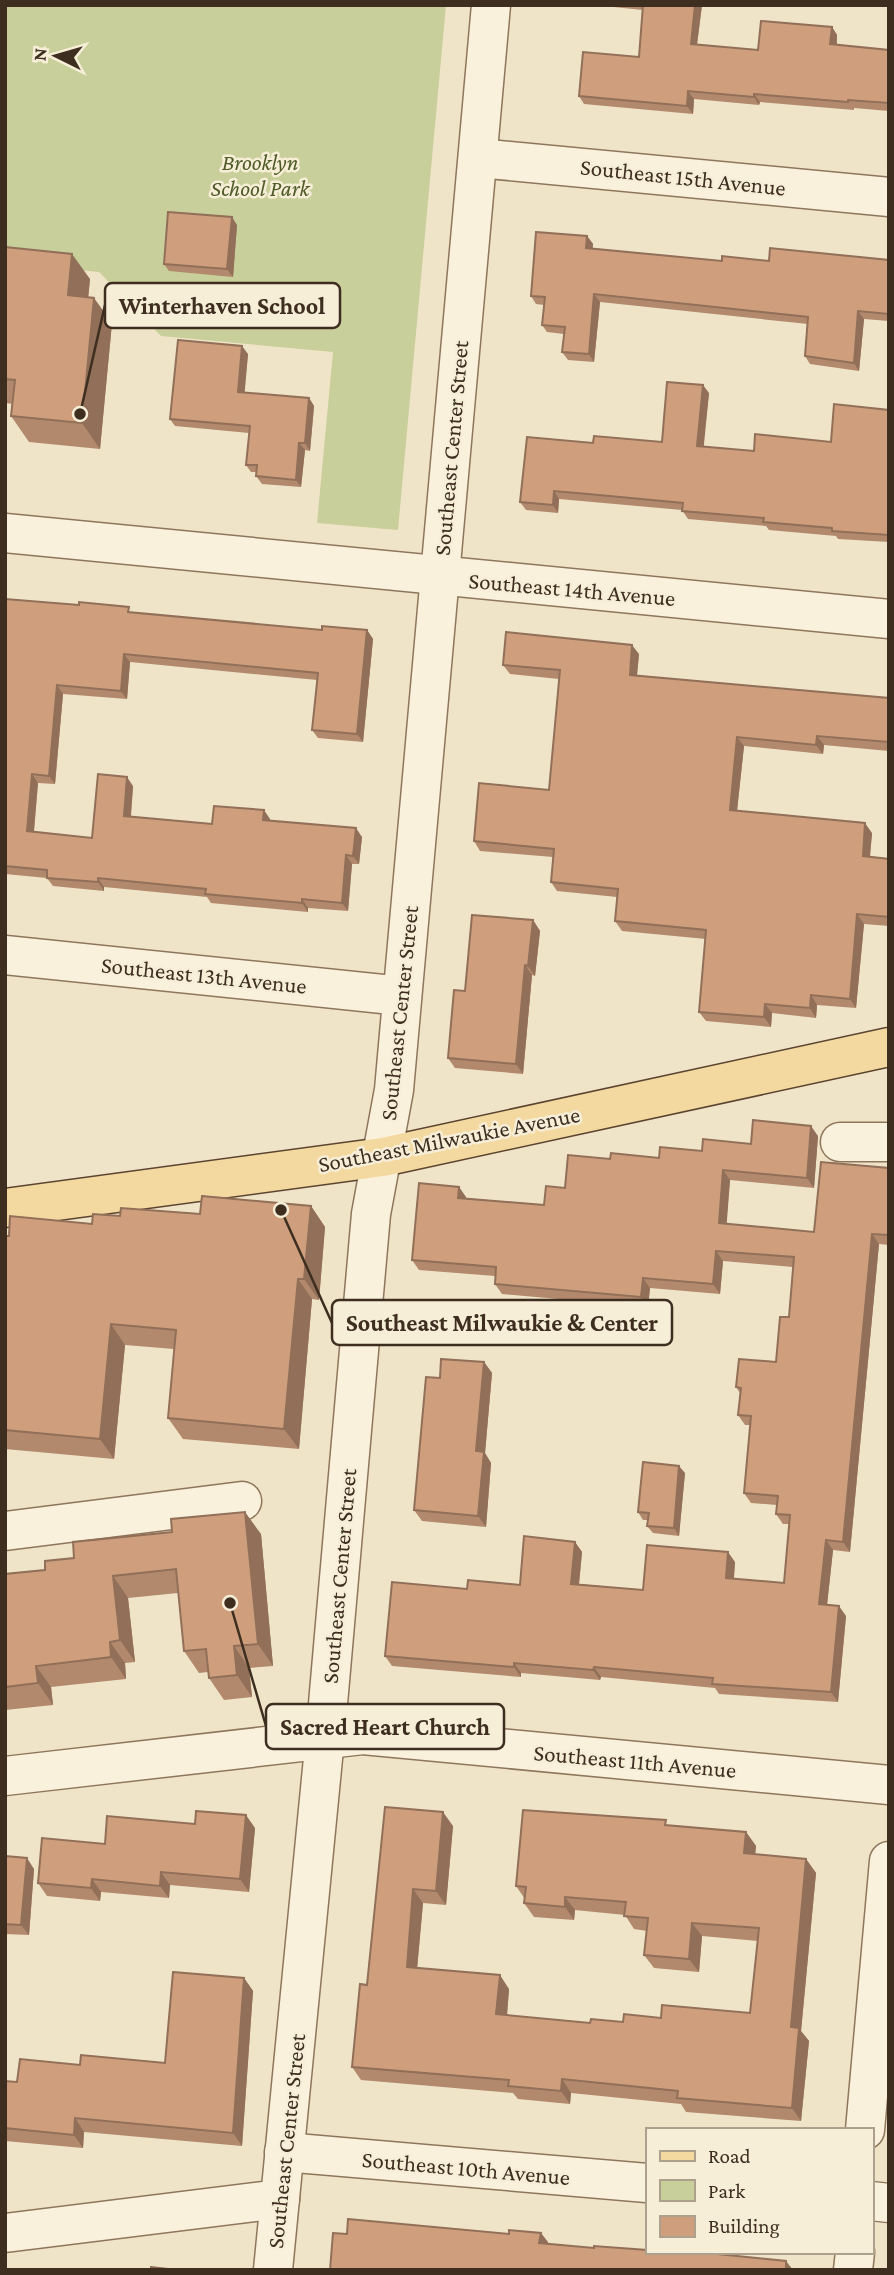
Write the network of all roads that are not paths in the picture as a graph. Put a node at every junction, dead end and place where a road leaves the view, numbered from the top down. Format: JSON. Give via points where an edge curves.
{"nodes":[{"id":1,"x":491,"y":5,"type":"edge"},
{"id":2,"x":478,"y":158,"type":"junction"},
{"id":3,"x":889,"y":197,"type":"edge"},
{"id":4,"x":5,"y":533,"type":"edge"},
{"id":5,"x":440,"y":576,"type":"junction"},
{"id":6,"x":889,"y":619,"type":"edge"},
{"id":7,"x":5,"y":955,"type":"edge"},
{"id":8,"x":402,"y":996,"type":"junction"},
{"id":9,"x":889,"y":1047,"type":"edge"},
{"id":10,"x":840,"y":1142,"type":"dead end"},
{"id":11,"x":889,"y":1142,"type":"edge"},
{"id":12,"x":383,"y":1157,"type":"junction"},
{"id":13,"x":5,"y":1208,"type":"edge"},
{"id":14,"x":242,"y":1501,"type":"dead end"},
{"id":15,"x":5,"y":1531,"type":"edge"},
{"id":16,"x":325,"y":1738,"type":"junction"},
{"id":17,"x":5,"y":1776,"type":"edge"},
{"id":18,"x":889,"y":1784,"type":"edge"},
{"id":19,"x":889,"y":1861,"type":"edge"},
{"id":20,"x":865,"y":2128,"type":"edge"},
{"id":21,"x":284,"y":2152,"type":"junction"},
{"id":22,"x":646,"y":2183,"type":"edge"},
{"id":23,"x":280,"y":2199,"type":"junction"},
{"id":24,"x":5,"y":2233,"type":"edge"},
{"id":25,"x":274,"y":2270,"type":"edge"}],
"edges":[{"from":1,"to":2,"type":"street","name":"Southeast Center Street"},
{"from":2,"to":3,"type":"street","name":"Southeast 15th Avenue"},
{"from":2,"to":5,"type":"street","name":"Southeast Center Street"},
{"from":4,"to":5,"type":"street","name":"Southeast 14th Avenue"},
{"from":5,"to":6,"type":"street","name":"Southeast 14th Avenue"},
{"from":5,"to":8,"type":"street","name":"Southeast Center Street"},
{"from":7,"to":8,"type":"street","name":"Southeast 13th Avenue"},
{"from":8,"to":12,"type":"street","name":"Southeast Center Street"},
{"from":9,"to":12,"type":"main road","name":"Southeast Milwaukie Avenue"},
{"from":10,"to":11,"type":"street"},
{"from":12,"to":13,"type":"main road","name":"Southeast Milwaukie Avenue"},
{"from":12,"to":16,"type":"street","name":"Southeast Center Street","via":[[371,1214]]},
{"from":14,"to":15,"type":"street"},
{"from":16,"to":17,"type":"street","name":"Southeast 11th Avenue"},
{"from":16,"to":18,"type":"street","name":"Southeast 11th Avenue","via":[[363,1735]]},
{"from":16,"to":21,"type":"street","name":"Southeast Center Street"},
{"from":19,"to":20,"type":"street"},
{"from":21,"to":22,"type":"street","name":"Southeast 10th Avenue"},
{"from":21,"to":23,"type":"street","name":"Southeast Center Street"},
{"from":23,"to":24,"type":"street"},
{"from":23,"to":25,"type":"street","name":"Southeast Center Street"}]}
